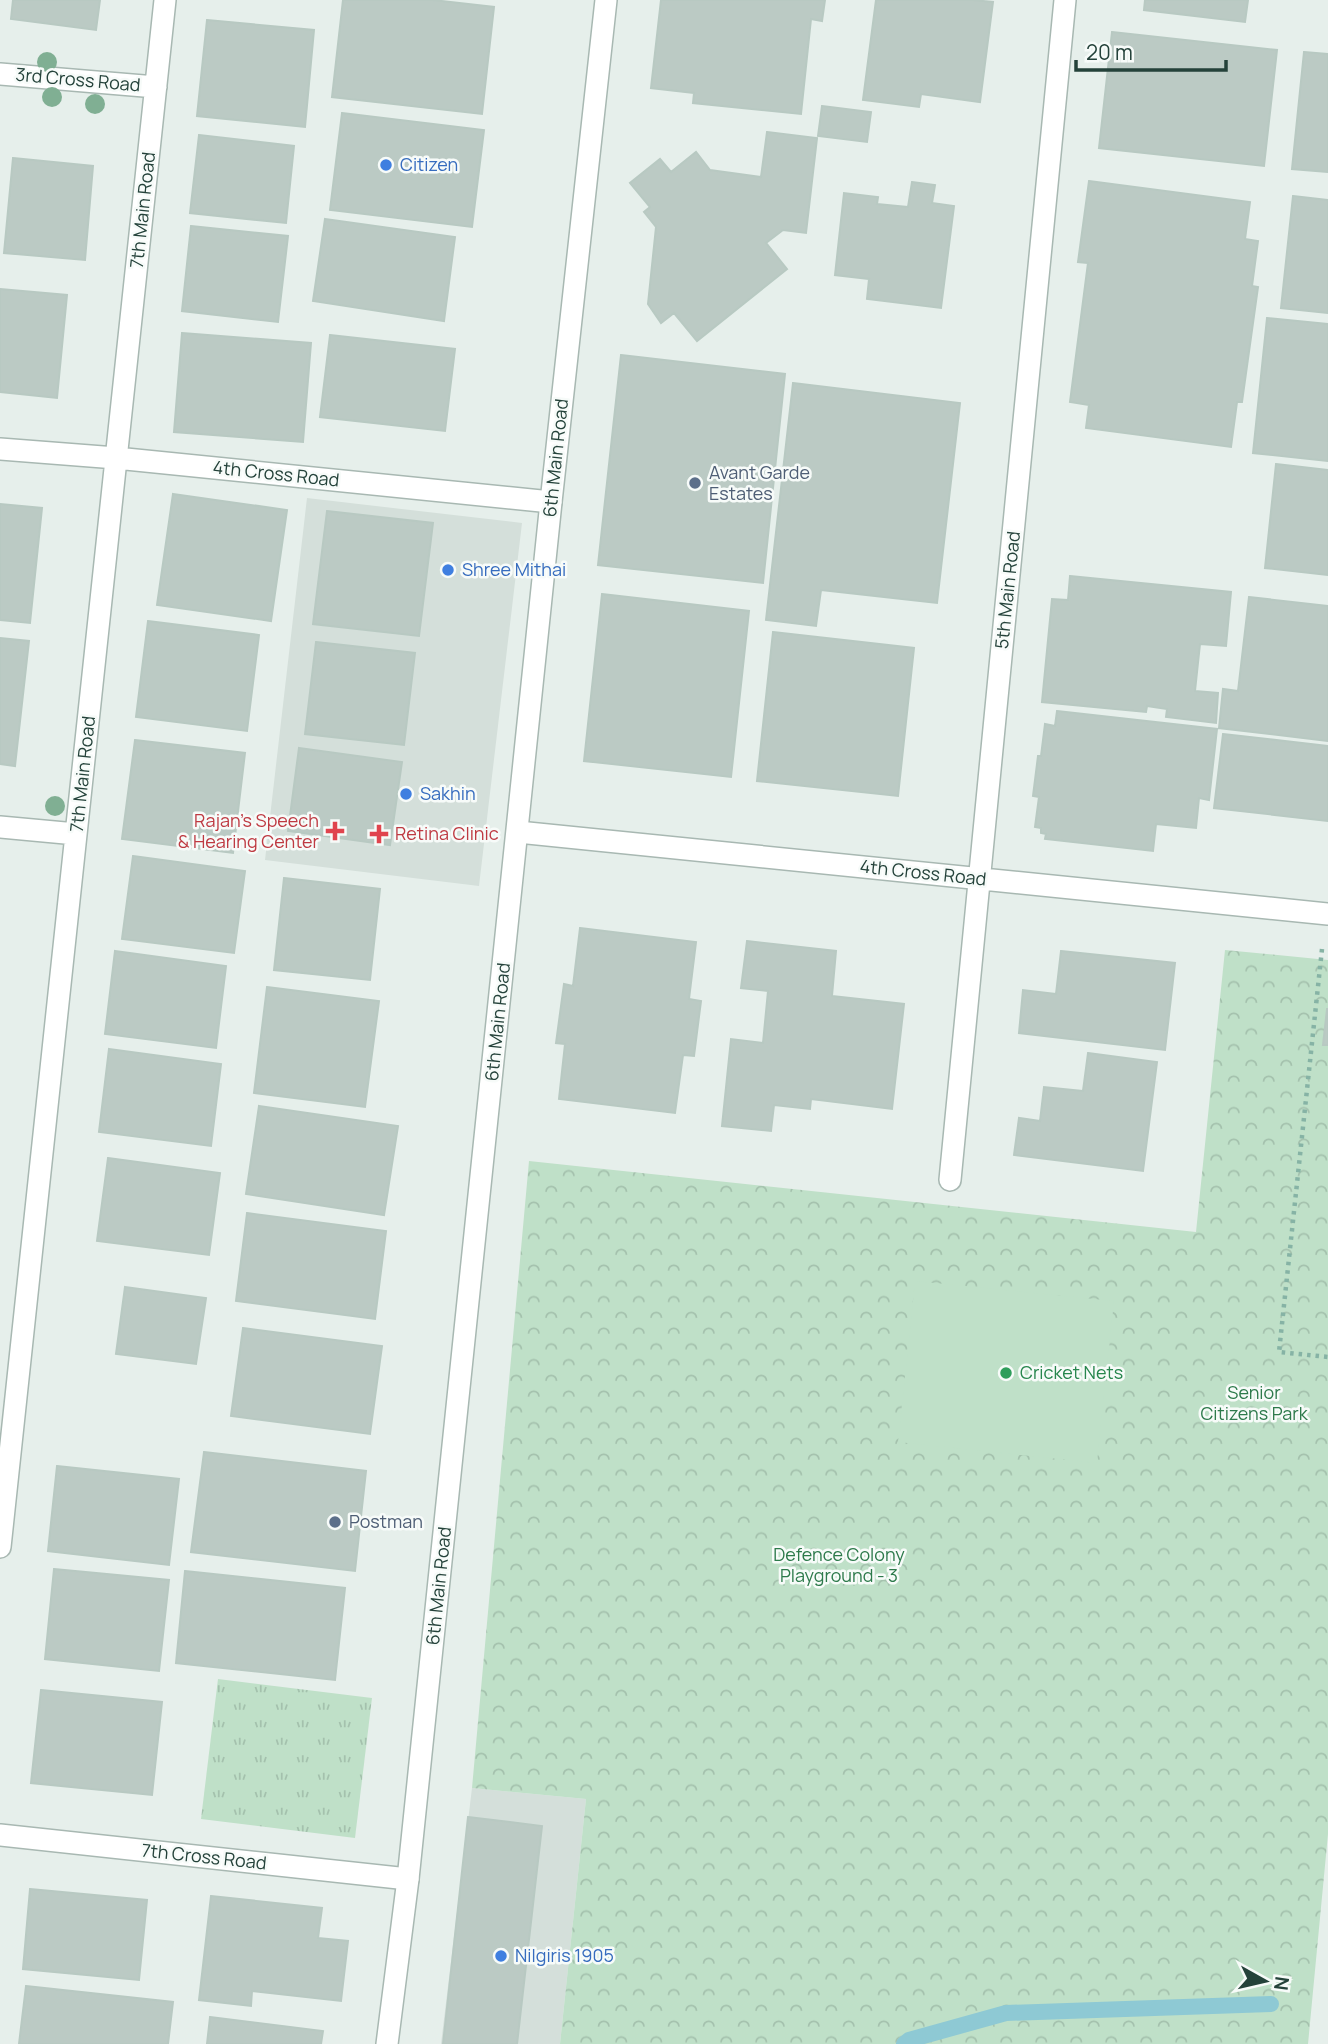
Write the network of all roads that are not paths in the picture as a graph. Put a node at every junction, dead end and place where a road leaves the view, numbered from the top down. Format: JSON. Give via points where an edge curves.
{"nodes":[{"id":1,"x":165,"y":0,"type":"edge"},
{"id":2,"x":606,"y":0,"type":"edge"},
{"id":3,"x":1065,"y":0,"type":"edge"},
{"id":4,"x":0,"y":74,"type":"edge"},
{"id":5,"x":156,"y":87,"type":"junction"},
{"id":6,"x":0,"y":449,"type":"edge"},
{"id":7,"x":116,"y":458,"type":"junction"},
{"id":8,"x":551,"y":502,"type":"junction"},
{"id":9,"x":0,"y":827,"type":"edge"},
{"id":10,"x":518,"y":832,"type":"junction"},
{"id":11,"x":76,"y":834,"type":"junction"},
{"id":12,"x":980,"y":879,"type":"junction"},
{"id":13,"x":1327,"y":914,"type":"edge"},
{"id":14,"x":950,"y":1180,"type":"dead end"},
{"id":15,"x":5,"y":1460,"type":"edge"},
{"id":16,"x":0,"y":1547,"type":"edge"},
{"id":17,"x":0,"y":1835,"type":"edge"},
{"id":18,"x":408,"y":1879,"type":"junction"},
{"id":19,"x":387,"y":2044,"type":"edge"}],
"edges":[{"from":1,"to":5,"type":"street","name":"7th Main Road"},
{"from":2,"to":8,"type":"street","name":"6th Main Road"},
{"from":3,"to":12,"type":"street","name":"5th Main Road"},
{"from":4,"to":5,"type":"street","name":"3rd Cross Road"},
{"from":5,"to":7,"type":"street","name":"7th Main Road"},
{"from":6,"to":7,"type":"street","name":"4th Cross Road"},
{"from":7,"to":8,"type":"street","name":"4th Cross Road"},
{"from":7,"to":11,"type":"street","name":"7th Main Road"},
{"from":8,"to":10,"type":"street","name":"6th Main Road"},
{"from":9,"to":11,"type":"street"},
{"from":10,"to":12,"type":"street","name":"4th Cross Road"},
{"from":10,"to":18,"type":"street","name":"6th Main Road"},
{"from":11,"to":15,"type":"street","name":"7th Main Road"},
{"from":12,"to":13,"type":"street","name":"4th Cross Road"},
{"from":12,"to":14,"type":"street","name":"5th Main Road"},
{"from":15,"to":16,"type":"street","name":"7th Main Road"},
{"from":17,"to":18,"type":"street","name":"7th Cross Road"},
{"from":18,"to":19,"type":"street","name":"6th Main Road"}]}
